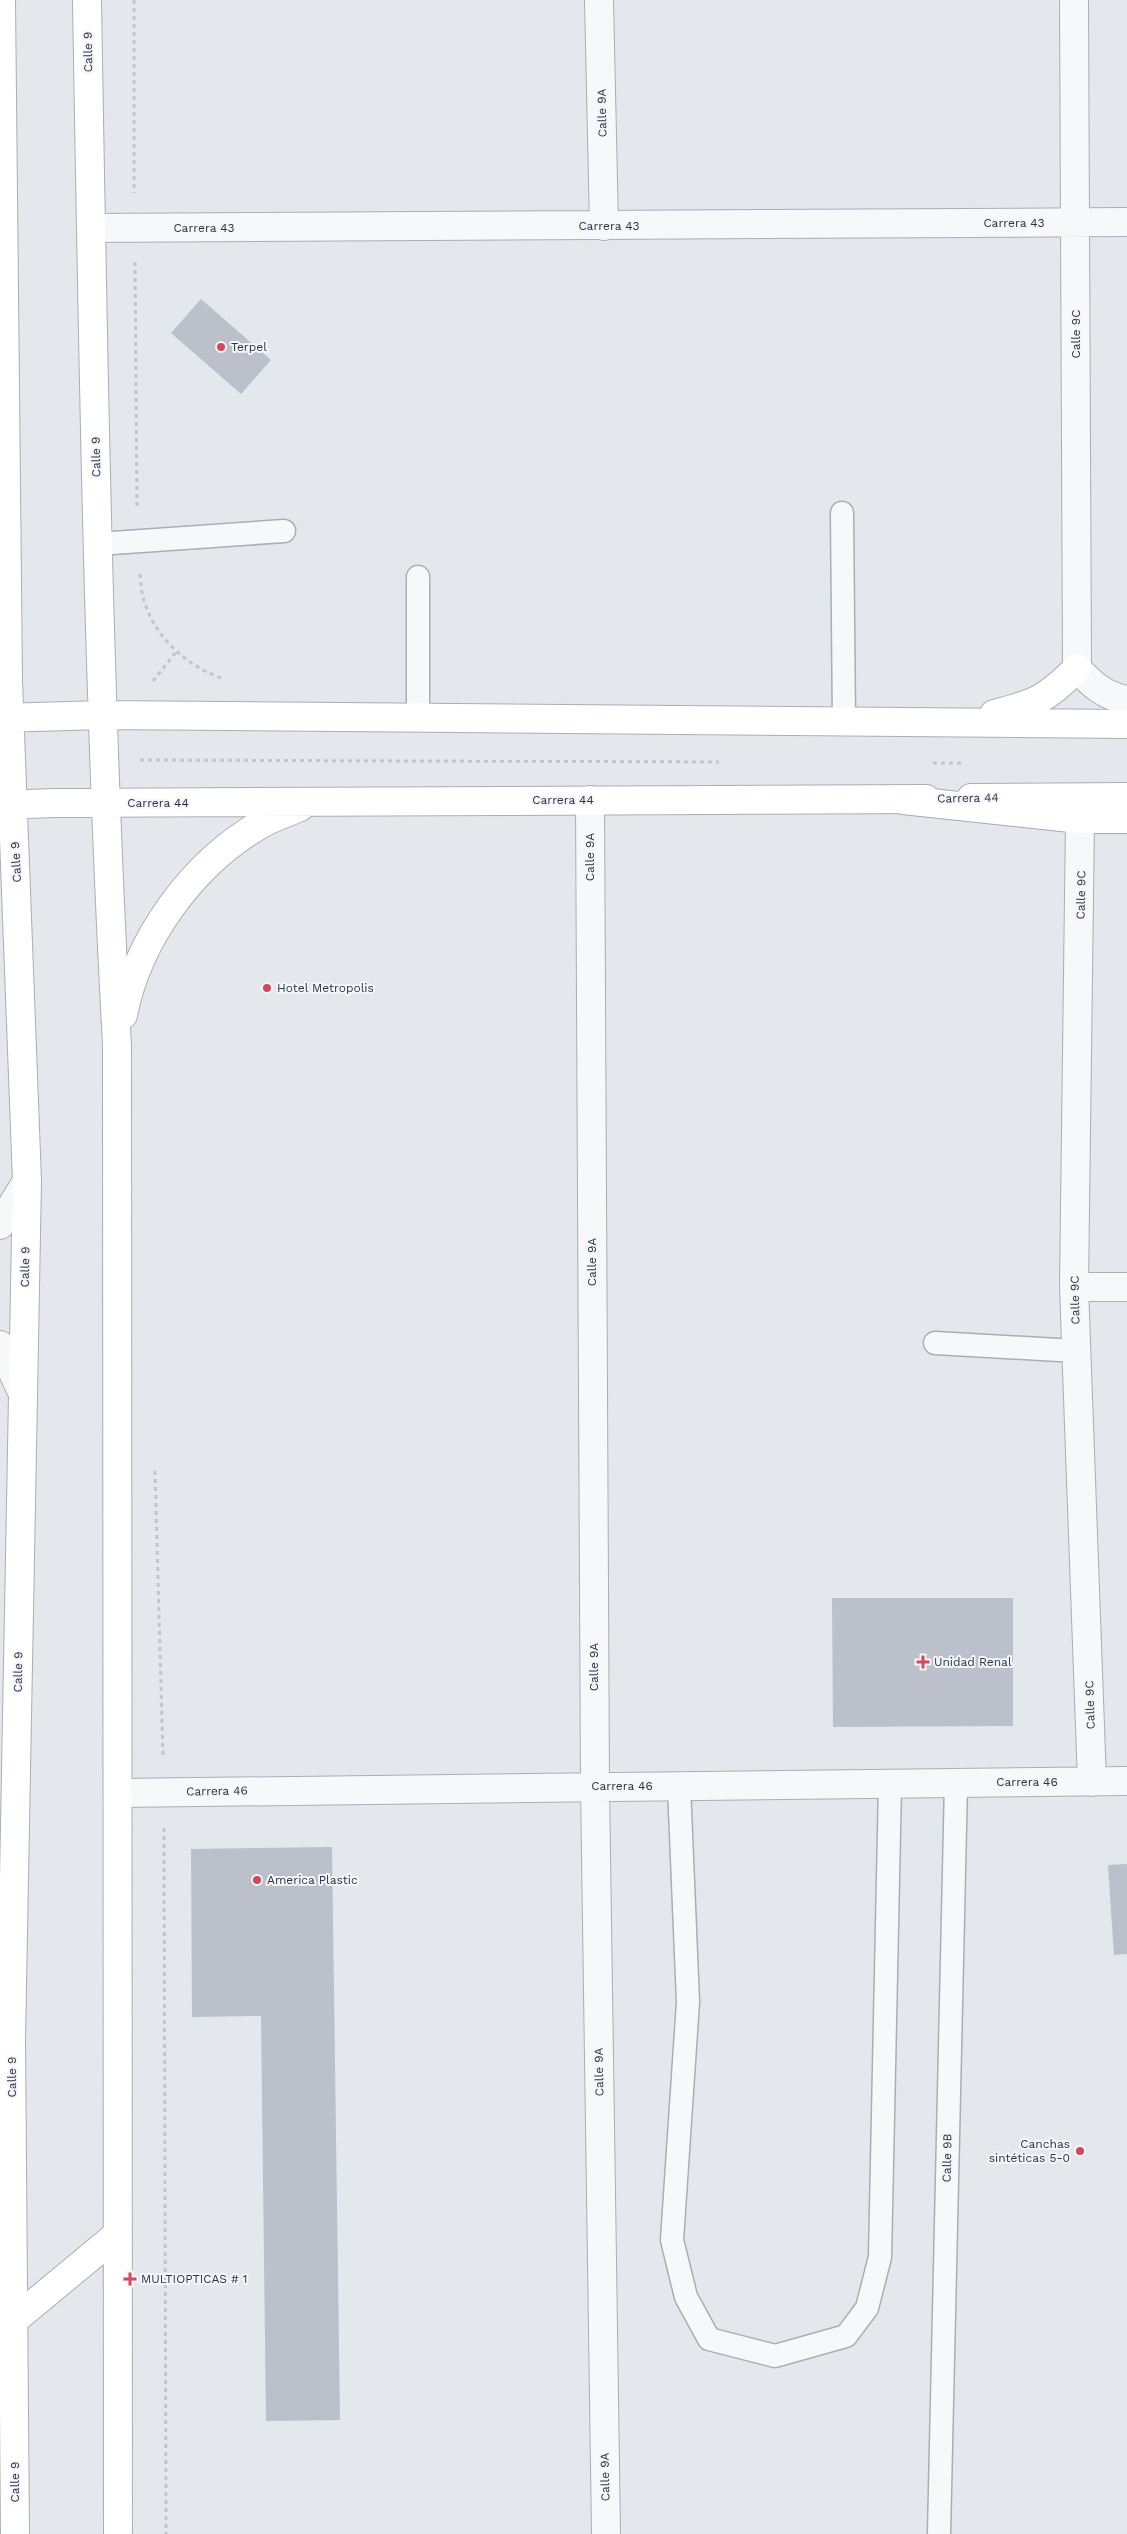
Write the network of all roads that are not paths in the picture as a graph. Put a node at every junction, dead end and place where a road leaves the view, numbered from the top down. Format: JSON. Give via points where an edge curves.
{"nodes":[{"id":1,"x":1,"y":0,"type":"edge"},
{"id":2,"x":88,"y":0,"type":"edge"},
{"id":3,"x":600,"y":0,"type":"edge"},
{"id":4,"x":1074,"y":0,"type":"edge"},
{"id":5,"x":1075,"y":222,"type":"junction"},
{"id":6,"x":1127,"y":222,"type":"edge"},
{"id":7,"x":604,"y":226,"type":"junction"},
{"id":8,"x":91,"y":228,"type":"junction"},
{"id":9,"x":842,"y":513,"type":"dead end"},
{"id":10,"x":284,"y":531,"type":"dead end"},
{"id":11,"x":98,"y":544,"type":"junction"},
{"id":12,"x":4,"y":549,"type":"edge"},
{"id":13,"x":418,"y":577,"type":"dead end"},
{"id":14,"x":1077,"y":668,"type":"junction"},
{"id":15,"x":1127,"y":700,"type":"edge"},
{"id":16,"x":103,"y":715,"type":"junction"},
{"id":17,"x":5,"y":718,"type":"edge"},
{"id":18,"x":418,"y":718,"type":"junction"},
{"id":19,"x":851,"y":723,"type":"junction"},
{"id":20,"x":1127,"y":724,"type":"edge"},
{"id":21,"x":1127,"y":796,"type":"edge"},
{"id":22,"x":590,"y":800,"type":"junction"},
{"id":23,"x":903,"y":800,"type":"junction"},
{"id":24,"x":312,"y":802,"type":"junction"},
{"id":25,"x":105,"y":803,"type":"junction"},
{"id":26,"x":6,"y":805,"type":"edge"},
{"id":27,"x":1080,"y":819,"type":"junction"},
{"id":28,"x":1127,"y":819,"type":"edge"},
{"id":29,"x":117,"y":1045,"type":"junction"},
{"id":30,"x":27,"y":1181,"type":"junction"},
{"id":31,"x":0,"y":1225,"type":"edge"},
{"id":32,"x":1074,"y":1287,"type":"junction"},
{"id":33,"x":1127,"y":1287,"type":"edge"},
{"id":34,"x":935,"y":1343,"type":"dead end"},
{"id":35,"x":0,"y":1345,"type":"edge"},
{"id":36,"x":1076,"y":1352,"type":"junction"},
{"id":37,"x":23,"y":1394,"type":"junction"},
{"id":38,"x":1127,"y":1781,"type":"edge"},
{"id":39,"x":1092,"y":1782,"type":"junction"},
{"id":40,"x":956,"y":1783,"type":"junction"},
{"id":41,"x":890,"y":1784,"type":"junction"},
{"id":42,"x":595,"y":1786,"type":"junction"},
{"id":43,"x":679,"y":1786,"type":"junction"},
{"id":44,"x":118,"y":1792,"type":"junction"},
{"id":45,"x":6,"y":2040,"type":"edge"},
{"id":46,"x":118,"y":2234,"type":"junction"},
{"id":47,"x":13,"y":2321,"type":"junction"},
{"id":48,"x":15,"y":2534,"type":"edge"},
{"id":49,"x":118,"y":2534,"type":"edge"},
{"id":50,"x":606,"y":2534,"type":"edge"},
{"id":51,"x":939,"y":2534,"type":"edge"}],
"edges":[{"from":1,"to":12,"type":"main road","name":"Calle 9"},
{"from":2,"to":8,"type":"main road","name":"Calle 9"},
{"from":3,"to":7,"type":"street","name":"Calle 9A"},
{"from":4,"to":5,"type":"street","name":"Calle 9C"},
{"from":5,"to":6,"type":"street","name":"Carrera 43"},
{"from":5,"to":7,"type":"street","name":"Carrera 43"},
{"from":5,"to":14,"type":"street","name":"Calle 9C"},
{"from":7,"to":8,"type":"street","name":"Carrera 43"},
{"from":8,"to":11,"type":"main road","name":"Calle 9"},
{"from":9,"to":19,"type":"lane"},
{"from":10,"to":11,"type":"lane"},
{"from":11,"to":16,"type":"main road","name":"Calle 9"},
{"from":12,"to":17,"type":"main road","name":"Calle 9"},
{"from":13,"to":18,"type":"lane"},
{"from":14,"to":15,"type":"street","via":[[1095,687],[1112,697]]},
{"from":14,"to":19,"type":"main road","via":[[1053,691],[1030,705],[982,717]]},
{"from":16,"to":17,"type":"main road"},
{"from":16,"to":18,"type":"main road"},
{"from":16,"to":25,"type":"main road","name":"Calle 9"},
{"from":17,"to":26,"type":"main road","name":"Calle 9"},
{"from":18,"to":19,"type":"main road"},
{"from":19,"to":20,"type":"main road"},
{"from":21,"to":23,"type":"main road","name":"Carrera 44"},
{"from":22,"to":23,"type":"main road","name":"Carrera 44"},
{"from":22,"to":24,"type":"main road","name":"Carrera 44"},
{"from":22,"to":42,"type":"street","name":"Calle 9A"},
{"from":23,"to":27,"type":"main road"},
{"from":24,"to":25,"type":"main road","name":"Carrera 44"},
{"from":24,"to":29,"type":"main road","via":[[262,824],[216,856],[185,891],[148,941],[128,991]]},
{"from":25,"to":26,"type":"main road","name":"Carrera 44"},
{"from":25,"to":29,"type":"main road","name":"Calle 9"},
{"from":26,"to":30,"type":"main road","name":"Calle 9"},
{"from":27,"to":28,"type":"main road"},
{"from":27,"to":32,"type":"street","name":"Calle 9C"},
{"from":29,"to":44,"type":"main road","name":"Calle 9"},
{"from":30,"to":31,"type":"street"},
{"from":30,"to":37,"type":"main road","name":"Calle 9"},
{"from":32,"to":33,"type":"street"},
{"from":32,"to":36,"type":"street","name":"Calle 9C"},
{"from":34,"to":36,"type":"lane"},
{"from":35,"to":37,"type":"street"},
{"from":36,"to":39,"type":"street","name":"Calle 9C"},
{"from":37,"to":45,"type":"main road","name":"Calle 9"},
{"from":38,"to":39,"type":"street","name":"Carrera 46"},
{"from":39,"to":40,"type":"street","name":"Carrera 46"},
{"from":40,"to":41,"type":"street","name":"Carrera 46"},
{"from":40,"to":51,"type":"lane","name":"Calle 9B"},
{"from":41,"to":43,"type":"street","name":"Carrera 46"},
{"from":41,"to":43,"type":"lane","via":[[880,2257],[867,2308],[846,2336],[775,2356],[709,2339],[686,2297],[672,2240],[688,2002]]},
{"from":42,"to":43,"type":"street","name":"Carrera 46"},
{"from":42,"to":44,"type":"street","name":"Carrera 46"},
{"from":42,"to":50,"type":"street","name":"Calle 9A"},
{"from":44,"to":46,"type":"main road","name":"Calle 9"},
{"from":45,"to":47,"type":"main road","name":"Calle 9"},
{"from":46,"to":47,"type":"main road"},
{"from":46,"to":49,"type":"main road","name":"Calle 9"},
{"from":47,"to":48,"type":"main road","name":"Calle 9"}]}
